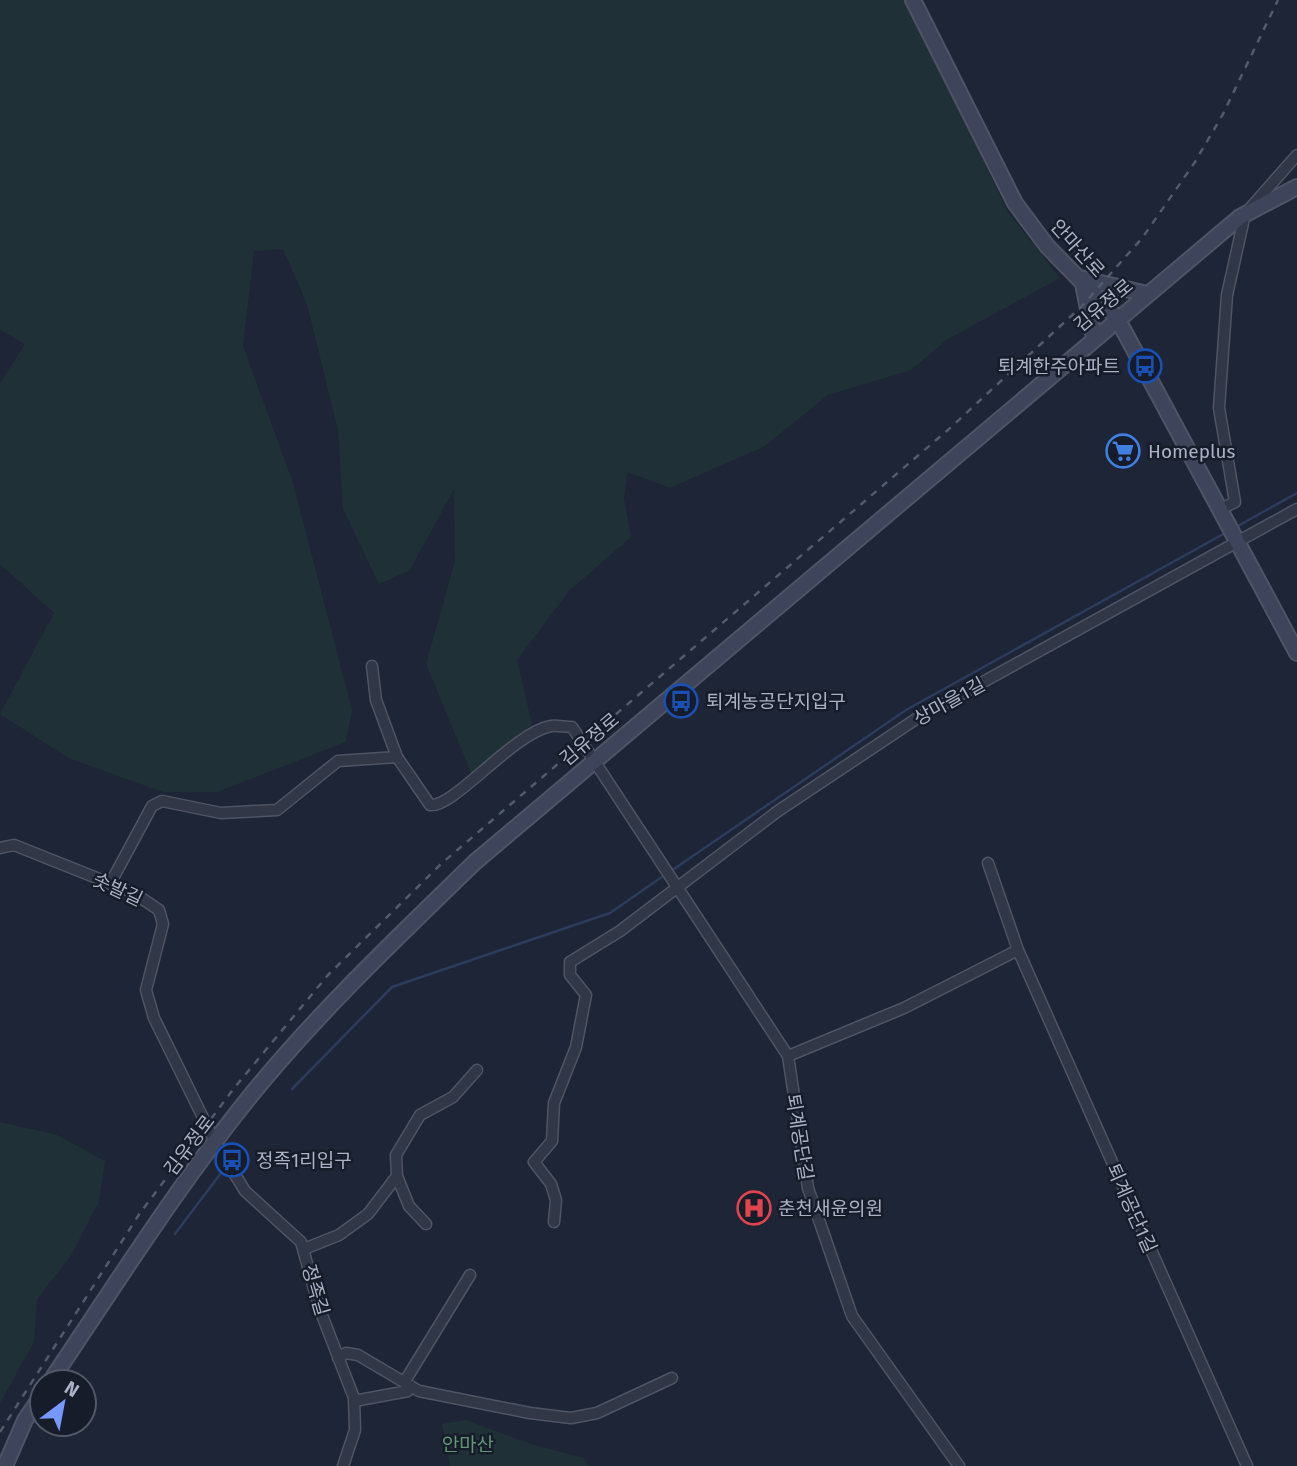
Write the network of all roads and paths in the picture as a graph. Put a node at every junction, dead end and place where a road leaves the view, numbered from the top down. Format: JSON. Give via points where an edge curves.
{"nodes":[{"id":1,"x":913,"y":0,"type":"edge"},
{"id":2,"x":1297,"y":155,"type":"edge"},
{"id":3,"x":1297,"y":187,"type":"edge"},
{"id":4,"x":1245,"y":214,"type":"junction"},
{"id":5,"x":1081,"y":280,"type":"junction"},
{"id":6,"x":1147,"y":293,"type":"junction"},
{"id":7,"x":1117,"y":318,"type":"junction"},
{"id":8,"x":1094,"y":338,"type":"junction"},
{"id":9,"x":1297,"y":509,"type":"edge"},
{"id":10,"x":1222,"y":512,"type":"junction"},
{"id":11,"x":1237,"y":540,"type":"junction"},
{"id":12,"x":1297,"y":653,"type":"edge"},
{"id":13,"x":372,"y":666,"type":"dead end"},
{"id":14,"x":397,"y":757,"type":"junction"},
{"id":15,"x":594,"y":760,"type":"junction"},
{"id":16,"x":0,"y":848,"type":"edge"},
{"id":17,"x":988,"y":863,"type":"dead end"},
{"id":18,"x":110,"y":884,"type":"junction"},
{"id":19,"x":676,"y":887,"type":"junction"},
{"id":20,"x":1018,"y":950,"type":"junction"},
{"id":21,"x":788,"y":1056,"type":"junction"},
{"id":22,"x":477,"y":1070,"type":"dead end"},
{"id":23,"x":215,"y":1142,"type":"junction"},
{"id":24,"x":397,"y":1175,"type":"junction"},
{"id":25,"x":554,"y":1222,"type":"dead end"},
{"id":26,"x":426,"y":1224,"type":"dead end"},
{"id":27,"x":304,"y":1250,"type":"junction"},
{"id":28,"x":470,"y":1275,"type":"dead end"},
{"id":29,"x":338,"y":1358,"type":"junction"},
{"id":30,"x":59,"y":1368,"type":"edge"},
{"id":31,"x":672,"y":1378,"type":"dead end"},
{"id":32,"x":408,"y":1384,"type":"junction"},
{"id":33,"x":354,"y":1401,"type":"junction"},
{"id":34,"x":28,"y":1416,"type":"edge"},
{"id":35,"x":5,"y":1466,"type":"edge"},
{"id":36,"x":343,"y":1466,"type":"edge"},
{"id":37,"x":959,"y":1466,"type":"edge"},
{"id":38,"x":1247,"y":1466,"type":"edge"}],
"edges":[{"from":1,"to":5,"type":"street","name":"안마산로","via":[[1015,204]]},
{"from":2,"to":4,"type":"street"},
{"from":3,"to":4,"type":"street","name":"김유정로"},
{"from":4,"to":6,"type":"street","name":"김유정로"},
{"from":4,"to":10,"type":"street","via":[[1227,295],[1219,408],[1235,502]]},
{"from":5,"to":6,"type":"street"},
{"from":5,"to":7,"type":"street","name":"안마산로"},
{"from":5,"to":8,"type":"street"},
{"from":6,"to":7,"type":"street","name":"김유정로"},
{"from":7,"to":8,"type":"street","name":"김유정로"},
{"from":7,"to":10,"type":"street","name":"안마산로"},
{"from":8,"to":15,"type":"street","name":"김유정로"},
{"from":9,"to":11,"type":"street","name":"상마을1길"},
{"from":10,"to":11,"type":"street","name":"안마산로"},
{"from":11,"to":12,"type":"street"},
{"from":11,"to":19,"type":"street","name":"상마을1길","via":[[940,704],[778,811]]},
{"from":13,"to":14,"type":"street","via":[[376,700]]},
{"from":14,"to":15,"type":"street","via":[[430,806],[437,806],[496,757],[549,726],[572,727]]},
{"from":14,"to":18,"type":"street","via":[[338,761],[277,810],[221,813],[162,801],[152,806]]},
{"from":15,"to":19,"type":"street","name":"퇴계공단길"},
{"from":15,"to":23,"type":"street","name":"김유정로","via":[[475,862],[362,971],[261,1083]]},
{"from":16,"to":18,"type":"street","name":"솟발길","via":[[14,845]]},
{"from":17,"to":20,"type":"street","name":"퇴계공단1길"},
{"from":18,"to":23,"type":"street","name":"솟발길","via":[[159,910],[163,923],[146,989],[154,1018]]},
{"from":19,"to":21,"type":"street","name":"퇴계공단길"},
{"from":19,"to":25,"type":"street","name":"상마을1길","via":[[570,962],[570,975],[586,995],[576,1047],[554,1103],[552,1141],[534,1162],[551,1184],[556,1200]]},
{"from":20,"to":21,"type":"street","via":[[904,1008]]},
{"from":20,"to":38,"type":"street","name":"퇴계공단1길"},
{"from":21,"to":37,"type":"street","name":"퇴계공단길","via":[[808,1188],[852,1316]]},
{"from":22,"to":24,"type":"street","via":[[453,1097],[420,1115],[396,1155]]},
{"from":23,"to":27,"type":"street","name":"정족길","via":[[245,1191],[302,1242]]},
{"from":23,"to":30,"type":"street","name":"김유정로"},
{"from":24,"to":26,"type":"street","via":[[409,1206]]},
{"from":24,"to":27,"type":"street","via":[[368,1214],[338,1235]]},
{"from":27,"to":29,"type":"street","name":"정족길"},
{"from":28,"to":32,"type":"street"},
{"from":29,"to":32,"type":"street","via":[[346,1353],[358,1355]]},
{"from":29,"to":33,"type":"street","name":"정족길"},
{"from":31,"to":32,"type":"street","via":[[597,1413],[571,1418],[466,1401],[419,1391]]},
{"from":32,"to":33,"type":"street","via":[[408,1391]]},
{"from":33,"to":36,"type":"street","name":"정족길","via":[[355,1430]]},
{"from":34,"to":35,"type":"street"}]}
